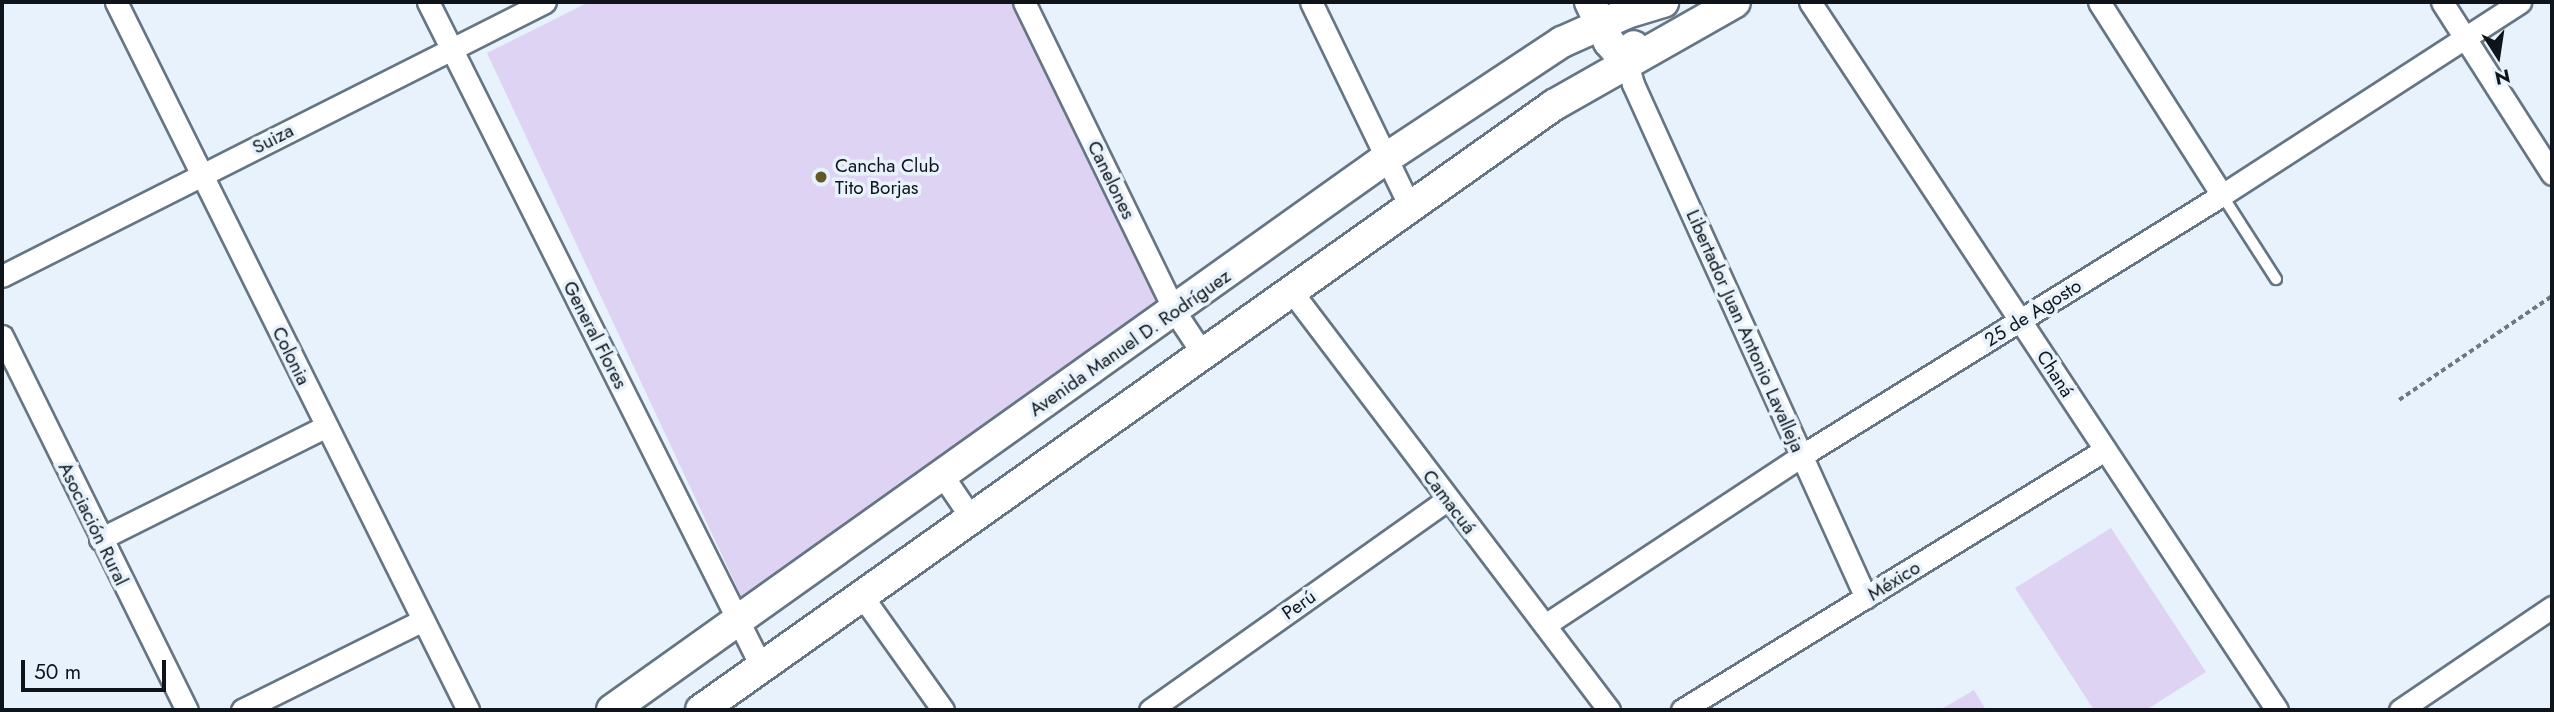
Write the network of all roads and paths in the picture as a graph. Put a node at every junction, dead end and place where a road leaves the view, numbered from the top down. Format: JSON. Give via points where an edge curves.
{"nodes":[{"id":1,"x":116,"y":2,"type":"edge"},
{"id":2,"x":428,"y":2,"type":"edge"},
{"id":3,"x":545,"y":2,"type":"edge"},
{"id":4,"x":1024,"y":2,"type":"edge"},
{"id":5,"x":1311,"y":2,"type":"edge"},
{"id":6,"x":1663,"y":2,"type":"edge"},
{"id":7,"x":1735,"y":2,"type":"edge"},
{"id":8,"x":1810,"y":2,"type":"edge"},
{"id":9,"x":2099,"y":2,"type":"edge"},
{"id":10,"x":2442,"y":2,"type":"edge"},
{"id":11,"x":2520,"y":2,"type":"edge"},
{"id":12,"x":1609,"y":10,"type":"edge"},
{"id":13,"x":2466,"y":38,"type":"junction"},
{"id":14,"x":451,"y":49,"type":"junction"},
{"id":15,"x":1627,"y":63,"type":"junction"},
{"id":16,"x":1385,"y":159,"type":"junction"},
{"id":17,"x":204,"y":174,"type":"junction"},
{"id":18,"x":2552,"y":174,"type":"edge"},
{"id":19,"x":2222,"y":195,"type":"junction"},
{"id":20,"x":1409,"y":205,"type":"junction"},
{"id":21,"x":2,"y":276,"type":"edge"},
{"id":22,"x":2276,"y":279,"type":"dead end"},
{"id":23,"x":1292,"y":292,"type":"junction"},
{"id":24,"x":2552,"y":296,"type":"edge"},
{"id":25,"x":1175,"y":312,"type":"junction"},
{"id":26,"x":2021,"y":321,"type":"junction"},
{"id":27,"x":2,"y":336,"type":"edge"},
{"id":28,"x":1203,"y":354,"type":"junction"},
{"id":29,"x":2399,"y":400,"type":"dead end"},
{"id":30,"x":325,"y":427,"type":"junction"},
{"id":31,"x":2104,"y":450,"type":"junction"},
{"id":32,"x":1801,"y":456,"type":"junction"},
{"id":33,"x":943,"y":476,"type":"junction"},
{"id":34,"x":1447,"y":500,"type":"junction"},
{"id":35,"x":972,"y":519,"type":"junction"},
{"id":36,"x":100,"y":539,"type":"junction"},
{"id":37,"x":862,"y":596,"type":"junction"},
{"id":38,"x":1866,"y":598,"type":"junction"},
{"id":39,"x":2552,"y":607,"type":"edge"},
{"id":40,"x":423,"y":620,"type":"junction"},
{"id":41,"x":738,"y":621,"type":"junction"},
{"id":42,"x":1545,"y":625,"type":"junction"},
{"id":43,"x":762,"y":667,"type":"junction"},
{"id":44,"x":187,"y":710,"type":"edge"},
{"id":45,"x":243,"y":710,"type":"edge"},
{"id":46,"x":468,"y":710,"type":"edge"},
{"id":47,"x":612,"y":710,"type":"edge"},
{"id":48,"x":701,"y":710,"type":"edge"},
{"id":49,"x":943,"y":710,"type":"edge"},
{"id":50,"x":1150,"y":710,"type":"edge"},
{"id":51,"x":1609,"y":710,"type":"edge"},
{"id":52,"x":1682,"y":710,"type":"edge"},
{"id":53,"x":2277,"y":710,"type":"edge"},
{"id":54,"x":2400,"y":710,"type":"edge"}],
"edges":[{"from":1,"to":17,"type":"street","name":"Colonia"},
{"from":2,"to":14,"type":"street","name":"General Flores"},
{"from":3,"to":14,"type":"street","name":"Suiza"},
{"from":4,"to":25,"type":"street","name":"Canelones"},
{"from":5,"to":16,"type":"street"},
{"from":6,"to":12,"type":"street","name":"Avenida Manuel D. Rodríguez"},
{"from":7,"to":15,"type":"street"},
{"from":8,"to":26,"type":"street","name":"Chaná"},
{"from":9,"to":19,"type":"street"},
{"from":10,"to":13,"type":"street"},
{"from":11,"to":13,"type":"street","name":"25 de Agosto"},
{"from":12,"to":15,"type":"street","via":[[1636,35]]},
{"from":12,"to":16,"type":"street","name":"Avenida Manuel D. Rodríguez"},
{"from":13,"to":18,"type":"street"},
{"from":13,"to":19,"type":"street","name":"25 de Agosto"},
{"from":14,"to":17,"type":"street","name":"Suiza"},
{"from":14,"to":41,"type":"street","name":"General Flores"},
{"from":15,"to":20,"type":"street","via":[[1554,105]]},
{"from":15,"to":32,"type":"street","name":"Libertador Juan Antonio Lavalleja"},
{"from":16,"to":20,"type":"street"},
{"from":16,"to":25,"type":"street","name":"Avenida Manuel D. Rodríguez"},
{"from":17,"to":21,"type":"street","name":"Suiza"},
{"from":17,"to":30,"type":"street","name":"Colonia"},
{"from":19,"to":22,"type":"lane"},
{"from":19,"to":26,"type":"street","name":"25 de Agosto"},
{"from":20,"to":23,"type":"street"},
{"from":23,"to":28,"type":"street"},
{"from":23,"to":34,"type":"street","name":"Camacuá"},
{"from":24,"to":29,"type":"path"},
{"from":25,"to":28,"type":"street","name":"Canelones"},
{"from":25,"to":33,"type":"street","name":"Avenida Manuel D. Rodríguez"},
{"from":26,"to":31,"type":"street","name":"Chaná"},
{"from":26,"to":32,"type":"street","name":"25 de Agosto"},
{"from":27,"to":36,"type":"street","name":"Asociación Rural"},
{"from":28,"to":35,"type":"street"},
{"from":30,"to":36,"type":"street"},
{"from":30,"to":40,"type":"street","name":"Colonia"},
{"from":31,"to":38,"type":"street","name":"México"},
{"from":31,"to":53,"type":"street","name":"Chaná"},
{"from":32,"to":38,"type":"street","name":"Libertador Juan Antonio Lavalleja"},
{"from":32,"to":42,"type":"street","name":"25 de Agosto"},
{"from":33,"to":35,"type":"street"},
{"from":33,"to":41,"type":"street","name":"Avenida Manuel D. Rodríguez"},
{"from":34,"to":42,"type":"street","name":"Camacuá"},
{"from":34,"to":50,"type":"street","name":"Perú"},
{"from":35,"to":37,"type":"street"},
{"from":36,"to":44,"type":"street","name":"Asociación Rural"},
{"from":37,"to":43,"type":"street"},
{"from":37,"to":49,"type":"street"},
{"from":38,"to":52,"type":"street","name":"México"},
{"from":39,"to":54,"type":"street"},
{"from":40,"to":45,"type":"street"},
{"from":40,"to":46,"type":"street","name":"Colonia"},
{"from":41,"to":43,"type":"street","name":"General Flores"},
{"from":41,"to":47,"type":"street","name":"Avenida Manuel D. Rodríguez"},
{"from":42,"to":51,"type":"street","name":"Camacuá"},
{"from":43,"to":48,"type":"street"}]}
